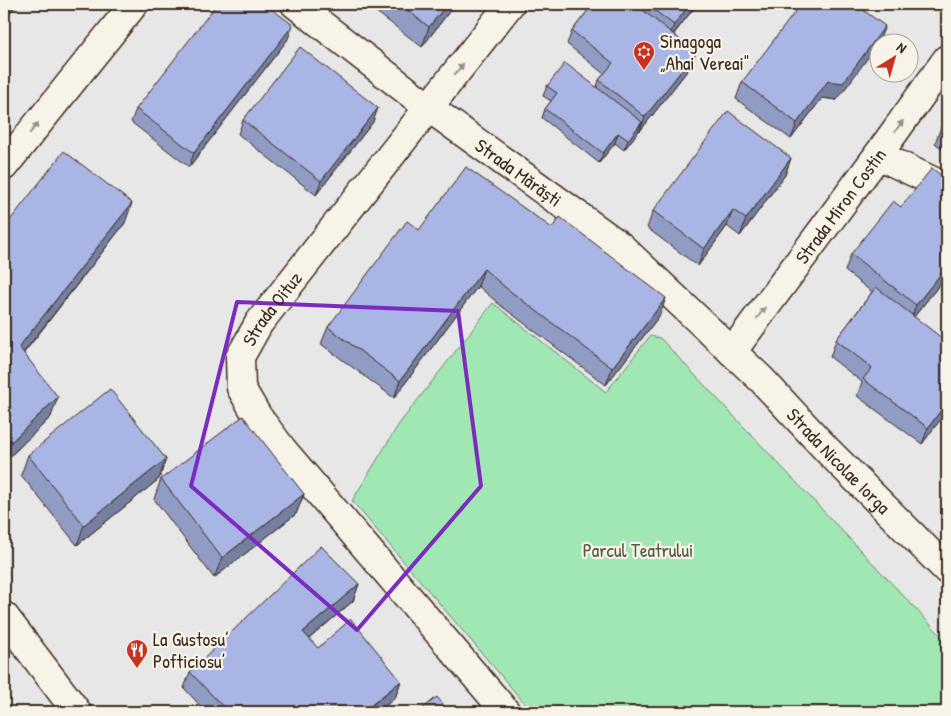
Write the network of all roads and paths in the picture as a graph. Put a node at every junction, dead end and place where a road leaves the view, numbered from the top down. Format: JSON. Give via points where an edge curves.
{"nodes":[{"id":1,"x":134,"y":4,"type":"edge"},
{"id":2,"x":295,"y":4,"type":"edge"},
{"id":3,"x":510,"y":4,"type":"edge"},
{"id":4,"x":947,"y":59,"type":"edge"},
{"id":5,"x":428,"y":107,"type":"junction"},
{"id":6,"x":878,"y":155,"type":"junction"},
{"id":7,"x":4,"y":166,"type":"edge"},
{"id":8,"x":947,"y":188,"type":"edge"},
{"id":9,"x":732,"y":352,"type":"junction"},
{"id":10,"x":947,"y":570,"type":"edge"},
{"id":11,"x":4,"y":616,"type":"edge"},
{"id":12,"x":77,"y":712,"type":"edge"},
{"id":13,"x":506,"y":712,"type":"edge"}],
"edges":[{"from":7,"to":1,"type":"street","one_way":true},
{"from":2,"to":5,"type":"street","name":"Strada Mărăști"},
{"from":5,"to":3,"type":"street","name":"Strada Oituz","one_way":true},
{"from":6,"to":4,"type":"street","name":"Strada Miron Costin","one_way":true},
{"from":5,"to":9,"type":"street","name":"Strada Mărăști","via":[[619,245]]},
{"from":5,"to":13,"type":"street","name":"Strada Oituz","via":[[260,324],[240,357],[241,388],[282,449]]},
{"from":6,"to":8,"type":"street"},
{"from":9,"to":6,"type":"street","name":"Strada Miron Costin","one_way":true},
{"from":9,"to":10,"type":"street","name":"Strada Nicolae Iorga"},
{"from":11,"to":12,"type":"street"}]}
